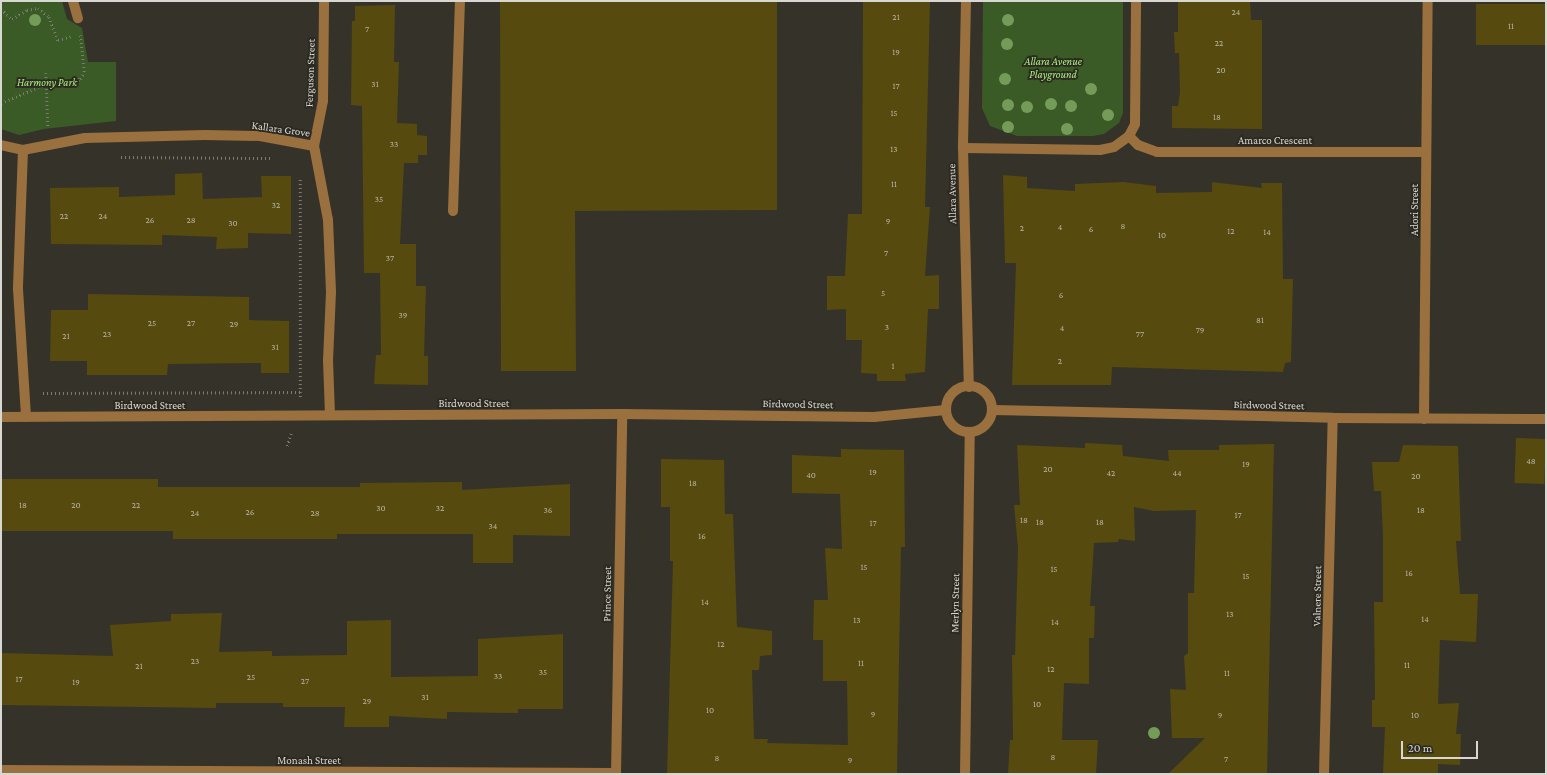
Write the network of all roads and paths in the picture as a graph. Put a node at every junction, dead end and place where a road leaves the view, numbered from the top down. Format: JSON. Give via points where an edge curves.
{"nodes":[{"id":1,"x":73,"y":1,"type":"edge"},
{"id":2,"x":324,"y":1,"type":"edge"},
{"id":3,"x":460,"y":1,"type":"edge"},
{"id":4,"x":966,"y":1,"type":"edge"},
{"id":5,"x":1136,"y":1,"type":"edge"},
{"id":6,"x":1428,"y":1,"type":"edge"},
{"id":7,"x":1,"y":8,"type":"edge"},
{"id":8,"x":78,"y":18,"type":"joint"},
{"id":9,"x":80,"y":34,"type":"junction"},
{"id":10,"x":46,"y":73,"type":"dead end"},
{"id":11,"x":44,"y":85,"type":"junction"},
{"id":12,"x":1,"y":102,"type":"edge"},
{"id":13,"x":49,"y":128,"type":"dead end"},
{"id":14,"x":1128,"y":136,"type":"junction"},
{"id":15,"x":1,"y":144,"type":"edge"},
{"id":16,"x":314,"y":146,"type":"junction"},
{"id":17,"x":963,"y":148,"type":"junction"},
{"id":18,"x":23,"y":150,"type":"junction"},
{"id":19,"x":1426,"y":152,"type":"junction"},
{"id":20,"x":116,"y":157,"type":"dead end"},
{"id":21,"x":276,"y":158,"type":"dead end"},
{"id":22,"x":300,"y":174,"type":"dead end"},
{"id":23,"x":454,"y":211,"type":"dead end"},
{"id":24,"x":969,"y":387,"type":"junction"},
{"id":25,"x":25,"y":393,"type":"junction"},
{"id":26,"x":946,"y":410,"type":"junction"},
{"id":27,"x":992,"y":410,"type":"junction"},
{"id":28,"x":622,"y":414,"type":"junction"},
{"id":29,"x":330,"y":415,"type":"junction"},
{"id":30,"x":1,"y":417,"type":"edge"},
{"id":31,"x":26,"y":417,"type":"junction"},
{"id":32,"x":1333,"y":418,"type":"junction"},
{"id":33,"x":1424,"y":419,"type":"junction"},
{"id":34,"x":1546,"y":419,"type":"edge"},
{"id":35,"x":970,"y":432,"type":"junction"},
{"id":36,"x":1,"y":770,"type":"edge"},
{"id":37,"x":616,"y":774,"type":"edge"},
{"id":38,"x":965,"y":774,"type":"edge"},
{"id":39,"x":1324,"y":774,"type":"edge"}],
"edges":[{"from":1,"to":8,"type":"street"},
{"from":2,"to":16,"type":"street","name":"Ferguson Street","via":[[322,101]]},
{"from":3,"to":23,"type":"street"},
{"from":4,"to":17,"type":"street","name":"Allara Avenue"},
{"from":5,"to":14,"type":"street","via":[[1135,124]]},
{"from":6,"to":19,"type":"street","name":"Adori Street"},
{"from":7,"to":9,"type":"path","via":[[12,19],[27,10],[38,8],[49,16],[58,40]]},
{"from":8,"to":9,"type":"path"},
{"from":9,"to":11,"type":"path","via":[[84,72],[72,84]]},
{"from":10,"to":11,"type":"path"},
{"from":11,"to":12,"type":"path"},
{"from":11,"to":13,"type":"path"},
{"from":14,"to":17,"type":"street","via":[[1114,147],[1100,150]]},
{"from":14,"to":19,"type":"street","name":"Amarco Crescent","via":[[1138,145],[1157,152]]},
{"from":15,"to":18,"type":"street","name":"Kallara Grove"},
{"from":16,"to":18,"type":"street","name":"Kallara Grove","via":[[260,136],[205,135],[85,138]]},
{"from":16,"to":29,"type":"street","name":"Kallara Grove","via":[[328,220],[331,292],[328,360]]},
{"from":17,"to":24,"type":"street","name":"Allara Avenue"},
{"from":18,"to":25,"type":"street","via":[[18,289]]},
{"from":19,"to":33,"type":"street","name":"Adori Street"},
{"from":20,"to":21,"type":"path"},
{"from":22,"to":25,"type":"path","via":[[301,392]]},
{"from":24,"to":26,"type":"street","via":[[955,391]]},
{"from":24,"to":27,"type":"street","via":[[982,391]]},
{"from":25,"to":31,"type":"street"},
{"from":26,"to":28,"type":"street","name":"Birdwood Street","via":[[874,417]]},
{"from":26,"to":35,"type":"street","via":[[956,428]]},
{"from":27,"to":32,"type":"street","name":"Birdwood Street"},
{"from":27,"to":35,"type":"street","via":[[982,428]]},
{"from":28,"to":29,"type":"street","name":"Birdwood Street"},
{"from":28,"to":37,"type":"street","name":"Prince Street"},
{"from":29,"to":31,"type":"street","name":"Birdwood Street"},
{"from":30,"to":31,"type":"street","name":"Birdwood Street"},
{"from":32,"to":33,"type":"street","name":"Birdwood Street"},
{"from":32,"to":39,"type":"street","name":"Valnere Street"},
{"from":33,"to":34,"type":"street","name":"Birdwood Street"},
{"from":35,"to":38,"type":"street","name":"Merlyn Street"},
{"from":36,"to":37,"type":"street","name":"Monash Street"}]}
